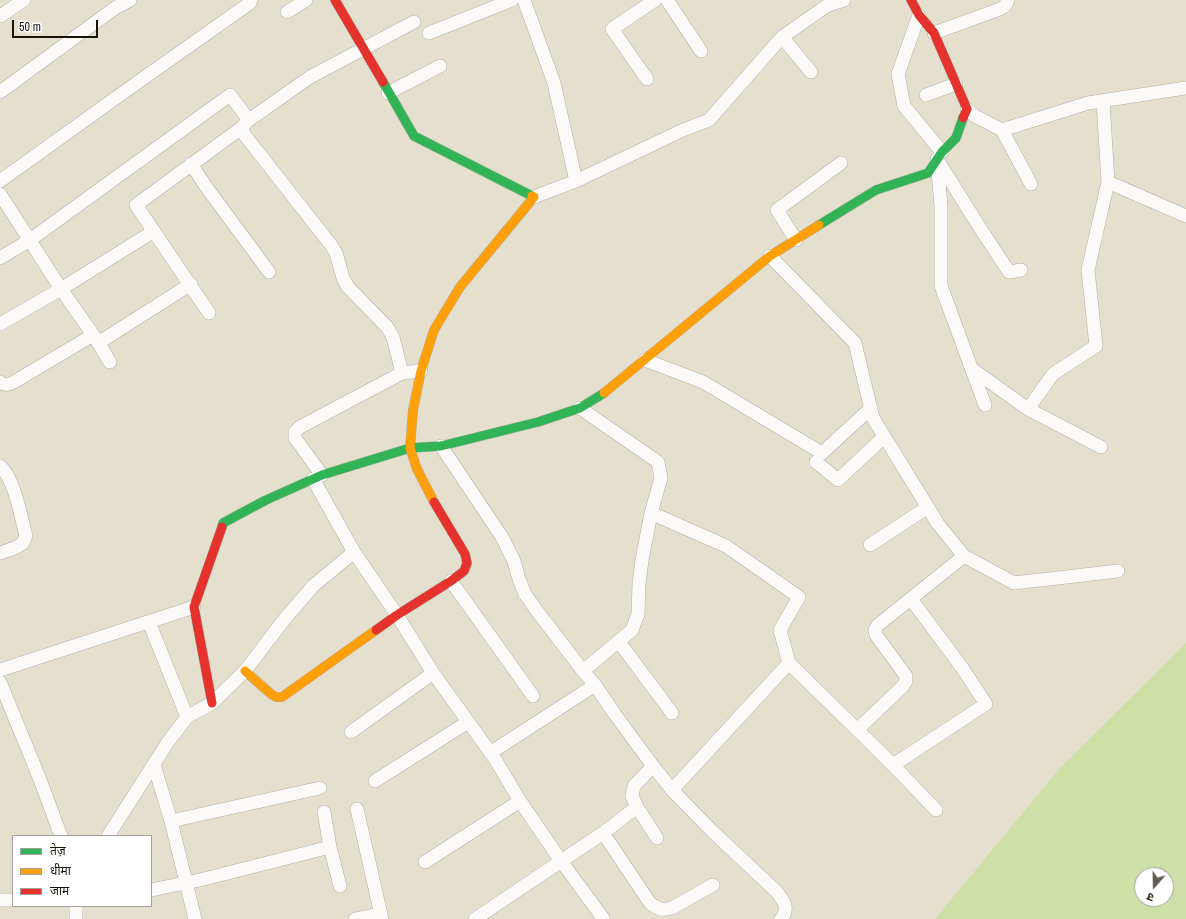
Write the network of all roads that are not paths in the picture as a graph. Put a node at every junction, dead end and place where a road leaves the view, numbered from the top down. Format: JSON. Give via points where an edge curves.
{"nodes":[{"id":1,"x":24,"y":0,"type":"edge"},
{"id":2,"x":130,"y":0,"type":"edge"},
{"id":3,"x":251,"y":0,"type":"edge"},
{"id":4,"x":306,"y":0,"type":"edge"},
{"id":5,"x":335,"y":0,"type":"edge"},
{"id":6,"x":512,"y":0,"type":"edge"},
{"id":7,"x":524,"y":0,"type":"edge"},
{"id":8,"x":655,"y":0,"type":"edge"},
{"id":9,"x":667,"y":0,"type":"edge"},
{"id":10,"x":844,"y":0,"type":"edge"},
{"id":11,"x":910,"y":0,"type":"edge"},
{"id":12,"x":1008,"y":0,"type":"edge"},
{"id":13,"x":287,"y":12,"type":"dead end"},
{"id":14,"x":919,"y":15,"type":"junction"},
{"id":15,"x":0,"y":16,"type":"edge"},
{"id":16,"x":414,"y":22,"type":"dead end"},
{"id":17,"x":429,"y":33,"type":"dead end"},
{"id":18,"x":934,"y":33,"type":"junction"},
{"id":19,"x":782,"y":37,"type":"junction"},
{"id":20,"x":364,"y":49,"type":"junction"},
{"id":21,"x":701,"y":52,"type":"dead end"},
{"id":22,"x":440,"y":66,"type":"dead end"},
{"id":23,"x":811,"y":72,"type":"dead end"},
{"id":24,"x":647,"y":79,"type":"dead end"},
{"id":25,"x":956,"y":84,"type":"junction"},
{"id":26,"x":1186,"y":88,"type":"edge"},
{"id":27,"x":0,"y":92,"type":"edge"},
{"id":28,"x":388,"y":93,"type":"junction"},
{"id":29,"x":926,"y":95,"type":"dead end"},
{"id":30,"x":1102,"y":101,"type":"junction"},
{"id":31,"x":967,"y":109,"type":"junction"},
{"id":32,"x":245,"y":124,"type":"junction"},
{"id":33,"x":1002,"y":130,"type":"junction"},
{"id":34,"x":940,"y":156,"type":"junction"},
{"id":35,"x":841,"y":163,"type":"dead end"},
{"id":36,"x":191,"y":164,"type":"junction"},
{"id":37,"x":576,"y":181,"type":"junction"},
{"id":38,"x":0,"y":182,"type":"edge"},
{"id":39,"x":1108,"y":182,"type":"junction"},
{"id":40,"x":1031,"y":184,"type":"dead end"},
{"id":41,"x":0,"y":194,"type":"edge"},
{"id":42,"x":534,"y":198,"type":"junction"},
{"id":43,"x":1186,"y":216,"type":"edge"},
{"id":44,"x":154,"y":231,"type":"junction"},
{"id":45,"x":30,"y":240,"type":"junction"},
{"id":46,"x":796,"y":240,"type":"junction"},
{"id":47,"x":770,"y":256,"type":"junction"},
{"id":48,"x":0,"y":258,"type":"edge"},
{"id":49,"x":1020,"y":270,"type":"dead end"},
{"id":50,"x":269,"y":272,"type":"dead end"},
{"id":51,"x":191,"y":284,"type":"junction"},
{"id":52,"x":61,"y":289,"type":"junction"},
{"id":53,"x":209,"y":313,"type":"dead end"},
{"id":54,"x":0,"y":324,"type":"edge"},
{"id":55,"x":96,"y":339,"type":"junction"},
{"id":56,"x":645,"y":360,"type":"junction"},
{"id":57,"x":110,"y":362,"type":"dead end"},
{"id":58,"x":972,"y":369,"type":"junction"},
{"id":59,"x":421,"y":371,"type":"junction"},
{"id":60,"x":402,"y":373,"type":"junction"},
{"id":61,"x":0,"y":382,"type":"edge"},
{"id":62,"x":985,"y":405,"type":"dead end"},
{"id":63,"x":580,"y":408,"type":"junction"},
{"id":64,"x":871,"y":408,"type":"junction"},
{"id":65,"x":1028,"y":409,"type":"junction"},
{"id":66,"x":884,"y":436,"type":"junction"},
{"id":67,"x":441,"y":446,"type":"junction"},
{"id":68,"x":1101,"y":447,"type":"dead end"},
{"id":69,"x":410,"y":448,"type":"junction"},
{"id":70,"x":816,"y":462,"type":"dead end"},
{"id":71,"x":0,"y":466,"type":"edge"},
{"id":72,"x":318,"y":477,"type":"junction"},
{"id":73,"x":928,"y":507,"type":"junction"},
{"id":74,"x":651,"y":513,"type":"junction"},
{"id":75,"x":870,"y":545,"type":"dead end"},
{"id":76,"x":354,"y":552,"type":"junction"},
{"id":77,"x":0,"y":553,"type":"edge"},
{"id":78,"x":964,"y":556,"type":"junction"},
{"id":79,"x":1118,"y":571,"type":"dead end"},
{"id":80,"x":451,"y":581,"type":"junction"},
{"id":81,"x":911,"y":599,"type":"junction"},
{"id":82,"x":194,"y":607,"type":"junction"},
{"id":83,"x":397,"y":615,"type":"junction"},
{"id":84,"x":149,"y":622,"type":"junction"},
{"id":85,"x":619,"y":642,"type":"junction"},
{"id":86,"x":788,"y":663,"type":"junction"},
{"id":87,"x":0,"y":670,"type":"edge"},
{"id":88,"x":244,"y":671,"type":"junction"},
{"id":89,"x":583,"y":671,"type":"junction"},
{"id":90,"x":433,"y":673,"type":"junction"},
{"id":91,"x":0,"y":682,"type":"edge"},
{"id":92,"x":595,"y":685,"type":"junction"},
{"id":93,"x":533,"y":696,"type":"dead end"},
{"id":94,"x":212,"y":703,"type":"junction"},
{"id":95,"x":672,"y":714,"type":"dead end"},
{"id":96,"x":187,"y":717,"type":"junction"},
{"id":97,"x":468,"y":722,"type":"junction"},
{"id":98,"x":857,"y":730,"type":"junction"},
{"id":99,"x":351,"y":732,"type":"dead end"},
{"id":100,"x":495,"y":760,"type":"junction"},
{"id":101,"x":154,"y":765,"type":"junction"},
{"id":102,"x":893,"y":765,"type":"junction"},
{"id":103,"x":653,"y":766,"type":"junction"},
{"id":104,"x":375,"y":781,"type":"dead end"},
{"id":105,"x":320,"y":788,"type":"dead end"},
{"id":106,"x":672,"y":790,"type":"junction"},
{"id":107,"x":520,"y":801,"type":"junction"},
{"id":108,"x":637,"y":806,"type":"junction"},
{"id":109,"x":358,"y":809,"type":"dead end"},
{"id":110,"x":936,"y":810,"type":"dead end"},
{"id":111,"x":324,"y":812,"type":"dead end"},
{"id":112,"x":171,"y":821,"type":"junction"},
{"id":113,"x":603,"y":833,"type":"junction"},
{"id":114,"x":61,"y":835,"type":"edge"},
{"id":115,"x":109,"y":835,"type":"edge"},
{"id":116,"x":656,"y":838,"type":"dead end"},
{"id":117,"x":330,"y":847,"type":"junction"},
{"id":118,"x":561,"y":861,"type":"junction"},
{"id":119,"x":425,"y":862,"type":"dead end"},
{"id":120,"x":186,"y":884,"type":"junction"},
{"id":121,"x":713,"y":885,"type":"dead end"},
{"id":122,"x":340,"y":886,"type":"dead end"},
{"id":123,"x":152,"y":890,"type":"edge"},
{"id":124,"x":0,"y":900,"type":"edge"},
{"id":125,"x":12,"y":900,"type":"edge"},
{"id":126,"x":76,"y":907,"type":"edge"},
{"id":127,"x":665,"y":909,"type":"junction"},
{"id":128,"x":381,"y":916,"type":"edge"},
{"id":129,"x":786,"y":916,"type":"edge"},
{"id":130,"x":76,"y":919,"type":"edge"},
{"id":131,"x":195,"y":919,"type":"edge"},
{"id":132,"x":355,"y":919,"type":"edge"},
{"id":133,"x":475,"y":919,"type":"edge"},
{"id":134,"x":603,"y":919,"type":"edge"},
{"id":135,"x":675,"y":919,"type":"edge"}],
"edges":[{"from":1,"to":15,"type":"street"},
{"from":2,"to":27,"type":"street","via":[[115,8]]},
{"from":3,"to":38,"type":"street"},
{"from":4,"to":13,"type":"street"},
{"from":5,"to":20,"type":"street"},
{"from":6,"to":17,"type":"street"},
{"from":7,"to":37,"type":"street","via":[[554,83]]},
{"from":8,"to":24,"type":"street","via":[[606,33]]},
{"from":9,"to":21,"type":"street"},
{"from":10,"to":19,"type":"street","via":[[828,5]]},
{"from":11,"to":14,"type":"street"},
{"from":12,"to":18,"type":"street","via":[[1000,9]]},
{"from":14,"to":18,"type":"street"},
{"from":14,"to":34,"type":"street","via":[[898,74],[904,106]]},
{"from":16,"to":20,"type":"street"},
{"from":18,"to":25,"type":"street"},
{"from":19,"to":23,"type":"street"},
{"from":19,"to":37,"type":"street","via":[[709,120]]},
{"from":20,"to":28,"type":"street"},
{"from":20,"to":32,"type":"street","via":[[310,76]]},
{"from":22,"to":28,"type":"street"},
{"from":25,"to":29,"type":"street"},
{"from":25,"to":31,"type":"street"},
{"from":26,"to":30,"type":"street"},
{"from":28,"to":42,"type":"street","via":[[414,136]]},
{"from":30,"to":33,"type":"street"},
{"from":30,"to":39,"type":"street"},
{"from":31,"to":33,"type":"street"},
{"from":31,"to":34,"type":"street","via":[[956,138]]},
{"from":32,"to":36,"type":"street"},
{"from":32,"to":45,"type":"street","via":[[230,95]]},
{"from":32,"to":60,"type":"street","via":[[331,245],[348,287],[393,337]]},
{"from":33,"to":40,"type":"street"},
{"from":34,"to":46,"type":"street","via":[[928,173],[876,190]]},
{"from":34,"to":49,"type":"street","via":[[982,231],[1009,272]]},
{"from":34,"to":58,"type":"street","via":[[941,286]]},
{"from":35,"to":46,"type":"street","via":[[778,210]]},
{"from":36,"to":44,"type":"street","via":[[136,205]]},
{"from":36,"to":50,"type":"street"},
{"from":37,"to":42,"type":"street"},
{"from":39,"to":43,"type":"street"},
{"from":39,"to":65,"type":"street","via":[[1088,270],[1096,346],[1053,374]]},
{"from":41,"to":45,"type":"street"},
{"from":42,"to":59,"type":"street","via":[[460,287],[434,330]]},
{"from":44,"to":51,"type":"street"},
{"from":44,"to":52,"type":"street"},
{"from":45,"to":48,"type":"street"},
{"from":45,"to":52,"type":"street"},
{"from":46,"to":47,"type":"street"},
{"from":47,"to":56,"type":"street"},
{"from":47,"to":64,"type":"street","via":[[855,343]]},
{"from":51,"to":53,"type":"street"},
{"from":51,"to":55,"type":"street"},
{"from":52,"to":54,"type":"street"},
{"from":52,"to":55,"type":"street"},
{"from":55,"to":57,"type":"street"},
{"from":55,"to":61,"type":"street","via":[[8,385]]},
{"from":56,"to":63,"type":"street","via":[[610,389]]},
{"from":56,"to":64,"type":"street","via":[[703,382],[822,453]]},
{"from":58,"to":62,"type":"street"},
{"from":58,"to":65,"type":"street"},
{"from":59,"to":60,"type":"street"},
{"from":59,"to":69,"type":"street","via":[[413,410]]},
{"from":60,"to":72,"type":"street","via":[[300,426],[295,432],[295,438]]},
{"from":63,"to":67,"type":"street","via":[[538,422]]},
{"from":63,"to":74,"type":"street","via":[[658,462],[662,478]]},
{"from":64,"to":66,"type":"street","via":[[873,418]]},
{"from":65,"to":68,"type":"street"},
{"from":66,"to":70,"type":"street","via":[[838,480]]},
{"from":66,"to":73,"type":"street"},
{"from":67,"to":69,"type":"street"},
{"from":67,"to":89,"type":"street","via":[[502,537],[514,561],[525,594]]},
{"from":69,"to":72,"type":"street"},
{"from":69,"to":80,"type":"street","via":[[431,498],[467,563],[464,571]]},
{"from":71,"to":77,"type":"street","via":[[11,482],[26,536],[23,543]]},
{"from":72,"to":76,"type":"street"},
{"from":72,"to":82,"type":"street","via":[[223,523]]},
{"from":73,"to":75,"type":"street"},
{"from":73,"to":78,"type":"street","via":[[938,524]]},
{"from":74,"to":85,"type":"street","via":[[639,584],[638,614],[632,630]]},
{"from":74,"to":86,"type":"street","via":[[726,546],[799,597],[780,630]]},
{"from":76,"to":83,"type":"street"},
{"from":76,"to":88,"type":"street","via":[[313,586]]},
{"from":78,"to":79,"type":"street","via":[[1014,583]]},
{"from":78,"to":81,"type":"street"},
{"from":80,"to":83,"type":"street"},
{"from":80,"to":93,"type":"street"},
{"from":81,"to":98,"type":"street","via":[[875,630],[906,676],[906,681]]},
{"from":81,"to":102,"type":"street","via":[[986,704]]},
{"from":82,"to":84,"type":"street"},
{"from":82,"to":94,"type":"street"},
{"from":83,"to":88,"type":"street","via":[[282,697],[271,694]]},
{"from":83,"to":90,"type":"street"},
{"from":84,"to":87,"type":"street"},
{"from":84,"to":96,"type":"street"},
{"from":85,"to":89,"type":"street"},
{"from":85,"to":95,"type":"street"},
{"from":86,"to":98,"type":"street"},
{"from":86,"to":106,"type":"street"},
{"from":88,"to":94,"type":"street"},
{"from":89,"to":92,"type":"street"},
{"from":90,"to":97,"type":"street"},
{"from":90,"to":99,"type":"street"},
{"from":91,"to":114,"type":"street"},
{"from":92,"to":100,"type":"street"},
{"from":92,"to":103,"type":"street"},
{"from":94,"to":96,"type":"street"},
{"from":96,"to":101,"type":"street"},
{"from":97,"to":100,"type":"street"},
{"from":97,"to":104,"type":"street"},
{"from":98,"to":102,"type":"street"},
{"from":100,"to":107,"type":"street"},
{"from":101,"to":112,"type":"street"},
{"from":101,"to":115,"type":"street"},
{"from":102,"to":110,"type":"street"},
{"from":103,"to":106,"type":"street"},
{"from":103,"to":108,"type":"street","via":[[634,786],[632,796]]},
{"from":105,"to":112,"type":"street"},
{"from":106,"to":129,"type":"street","via":[[777,892],[784,901]]},
{"from":107,"to":118,"type":"street"},
{"from":107,"to":119,"type":"street"},
{"from":108,"to":113,"type":"street"},
{"from":108,"to":116,"type":"street"},
{"from":109,"to":128,"type":"street"},
{"from":111,"to":117,"type":"street"},
{"from":112,"to":120,"type":"street"},
{"from":113,"to":118,"type":"street"},
{"from":113,"to":127,"type":"street","via":[[650,903],[658,909]]},
{"from":117,"to":120,"type":"street"},
{"from":117,"to":122,"type":"street"},
{"from":118,"to":133,"type":"street"},
{"from":118,"to":134,"type":"street"},
{"from":120,"to":123,"type":"street"},
{"from":120,"to":131,"type":"street"},
{"from":121,"to":127,"type":"street","via":[[672,908]]},
{"from":124,"to":125,"type":"street"},
{"from":126,"to":130,"type":"street"},
{"from":127,"to":135,"type":"street"},
{"from":128,"to":132,"type":"street"}]}
